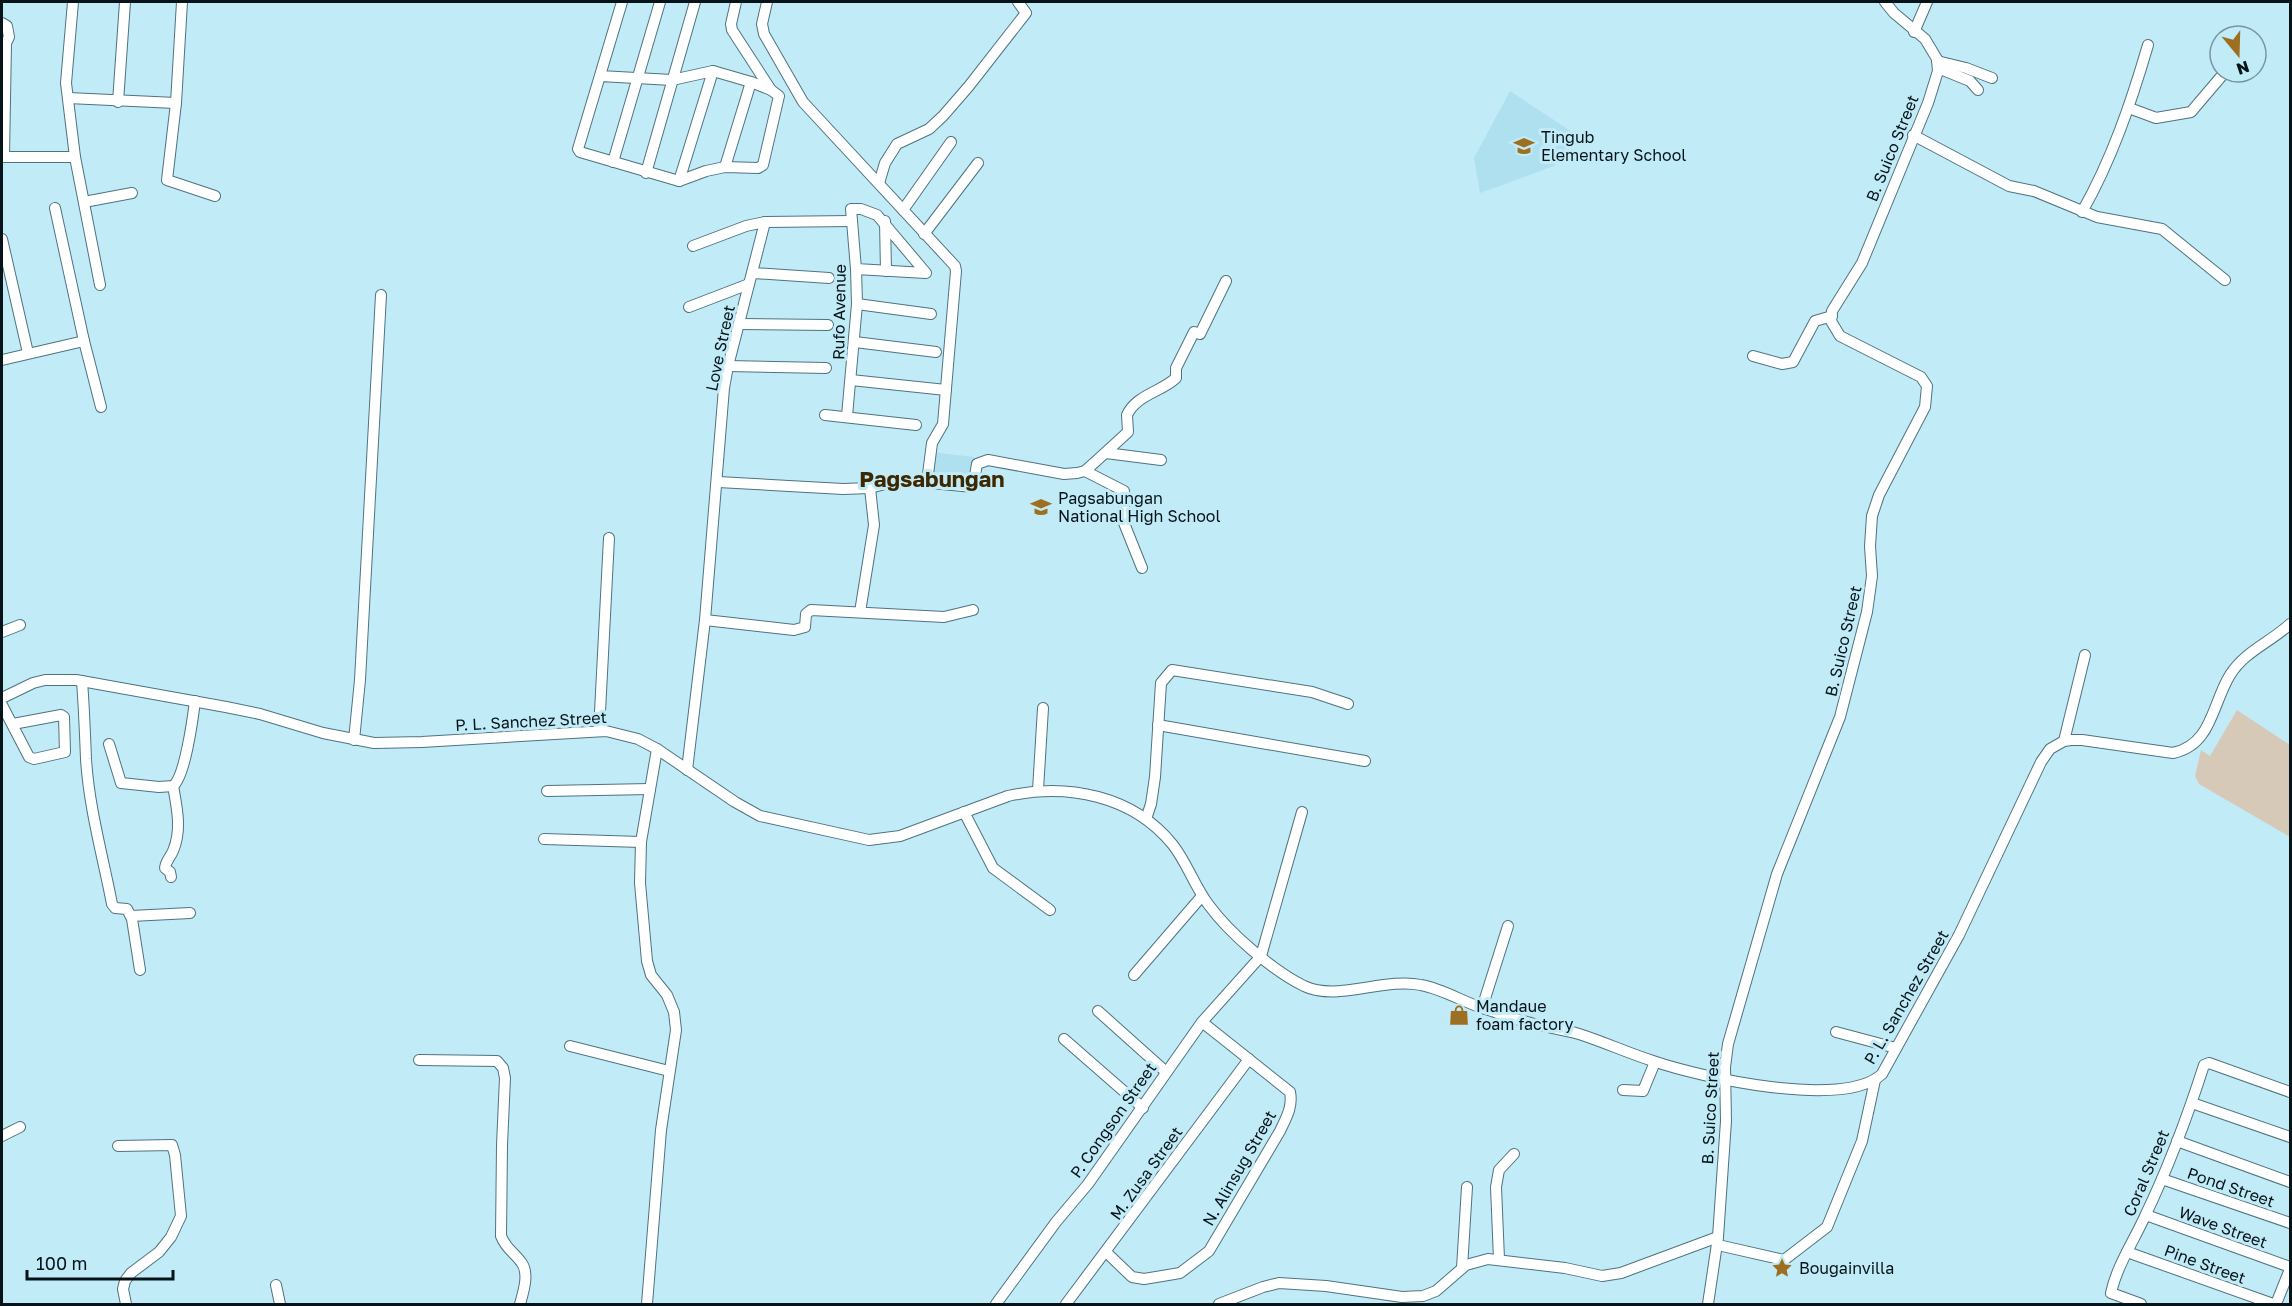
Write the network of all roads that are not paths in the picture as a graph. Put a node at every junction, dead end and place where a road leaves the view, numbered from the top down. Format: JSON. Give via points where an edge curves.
{"nodes":[{"id":1,"x":73,"y":2,"type":"edge"},
{"id":2,"x":125,"y":2,"type":"edge"},
{"id":3,"x":182,"y":2,"type":"edge"},
{"id":4,"x":621,"y":2,"type":"edge"},
{"id":5,"x":660,"y":2,"type":"edge"},
{"id":6,"x":695,"y":2,"type":"edge"},
{"id":7,"x":736,"y":2,"type":"edge"},
{"id":8,"x":767,"y":2,"type":"edge"},
{"id":9,"x":1018,"y":2,"type":"edge"},
{"id":10,"x":1885,"y":2,"type":"edge"},
{"id":11,"x":1927,"y":2,"type":"edge"},
{"id":12,"x":2,"y":23,"type":"edge"},
{"id":13,"x":1914,"y":32,"type":"junction"},
{"id":14,"x":2148,"y":45,"type":"dead end"},
{"id":15,"x":1937,"y":65,"type":"junction"},
{"id":16,"x":713,"y":71,"type":"junction"},
{"id":17,"x":600,"y":76,"type":"junction"},
{"id":18,"x":1992,"y":78,"type":"dead end"},
{"id":19,"x":637,"y":80,"type":"junction"},
{"id":20,"x":672,"y":80,"type":"junction"},
{"id":21,"x":751,"y":82,"type":"junction"},
{"id":22,"x":2215,"y":84,"type":"edge"},
{"id":23,"x":1978,"y":90,"type":"dead end"},
{"id":24,"x":775,"y":93,"type":"junction"},
{"id":25,"x":68,"y":98,"type":"junction"},
{"id":26,"x":118,"y":102,"type":"junction"},
{"id":27,"x":176,"y":103,"type":"junction"},
{"id":28,"x":2129,"y":108,"type":"junction"},
{"id":29,"x":1913,"y":135,"type":"junction"},
{"id":30,"x":951,"y":142,"type":"dead end"},
{"id":31,"x":3,"y":156,"type":"edge"},
{"id":32,"x":75,"y":157,"type":"junction"},
{"id":33,"x":613,"y":162,"type":"junction"},
{"id":34,"x":978,"y":163,"type":"dead end"},
{"id":35,"x":725,"y":167,"type":"junction"},
{"id":36,"x":646,"y":173,"type":"junction"},
{"id":37,"x":679,"y":181,"type":"junction"},
{"id":38,"x":879,"y":183,"type":"junction"},
{"id":39,"x":132,"y":193,"type":"dead end"},
{"id":40,"x":215,"y":196,"type":"dead end"},
{"id":41,"x":84,"y":202,"type":"junction"},
{"id":42,"x":55,"y":208,"type":"dead end"},
{"id":43,"x":903,"y":210,"type":"junction"},
{"id":44,"x":2082,"y":212,"type":"junction"},
{"id":45,"x":852,"y":221,"type":"junction"},
{"id":46,"x":885,"y":221,"type":"junction"},
{"id":47,"x":765,"y":222,"type":"junction"},
{"id":48,"x":924,"y":234,"type":"junction"},
{"id":49,"x":2,"y":239,"type":"edge"},
{"id":50,"x":693,"y":246,"type":"dead end"},
{"id":51,"x":856,"y":269,"type":"junction"},
{"id":52,"x":886,"y":271,"type":"junction"},
{"id":53,"x":753,"y":273,"type":"junction"},
{"id":54,"x":829,"y":278,"type":"dead end"},
{"id":55,"x":2225,"y":280,"type":"dead end"},
{"id":56,"x":1226,"y":281,"type":"dead end"},
{"id":57,"x":100,"y":285,"type":"dead end"},
{"id":58,"x":749,"y":285,"type":"junction"},
{"id":59,"x":381,"y":295,"type":"dead end"},
{"id":60,"x":857,"y":304,"type":"junction"},
{"id":61,"x":689,"y":307,"type":"dead end"},
{"id":62,"x":931,"y":314,"type":"dead end"},
{"id":63,"x":1832,"y":316,"type":"junction"},
{"id":64,"x":739,"y":324,"type":"junction"},
{"id":65,"x":828,"y":324,"type":"dead end"},
{"id":66,"x":84,"y":341,"type":"junction"},
{"id":67,"x":855,"y":342,"type":"junction"},
{"id":68,"x":936,"y":352,"type":"dead end"},
{"id":69,"x":28,"y":353,"type":"junction"},
{"id":70,"x":1753,"y":356,"type":"dead end"},
{"id":71,"x":2,"y":360,"type":"edge"},
{"id":72,"x":728,"y":366,"type":"junction"},
{"id":73,"x":826,"y":368,"type":"dead end"},
{"id":74,"x":851,"y":380,"type":"junction"},
{"id":75,"x":946,"y":390,"type":"junction"},
{"id":76,"x":100,"y":407,"type":"dead end"},
{"id":77,"x":825,"y":415,"type":"dead end"},
{"id":78,"x":847,"y":416,"type":"junction"},
{"id":79,"x":916,"y":425,"type":"dead end"},
{"id":80,"x":1106,"y":453,"type":"junction"},
{"id":81,"x":1161,"y":460,"type":"dead end"},
{"id":82,"x":1085,"y":471,"type":"junction"},
{"id":83,"x":718,"y":482,"type":"junction"},
{"id":84,"x":927,"y":482,"type":"junction"},
{"id":85,"x":870,"y":488,"type":"junction"},
{"id":86,"x":609,"y":538,"type":"dead end"},
{"id":87,"x":1142,"y":568,"type":"dead end"},
{"id":88,"x":973,"y":610,"type":"dead end"},
{"id":89,"x":860,"y":612,"type":"junction"},
{"id":90,"x":705,"y":620,"type":"junction"},
{"id":91,"x":2290,"y":624,"type":"edge"},
{"id":92,"x":20,"y":625,"type":"dead end"},
{"id":93,"x":2,"y":633,"type":"edge"},
{"id":94,"x":2085,"y":655,"type":"dead end"},
{"id":95,"x":82,"y":681,"type":"junction"},
{"id":96,"x":2,"y":698,"type":"edge"},
{"id":97,"x":195,"y":701,"type":"junction"},
{"id":98,"x":1348,"y":704,"type":"dead end"},
{"id":99,"x":2,"y":705,"type":"edge"},
{"id":100,"x":1043,"y":708,"type":"dead end"},
{"id":101,"x":13,"y":724,"type":"junction"},
{"id":102,"x":1158,"y":725,"type":"junction"},
{"id":103,"x":599,"y":731,"type":"junction"},
{"id":104,"x":354,"y":740,"type":"junction"},
{"id":105,"x":2064,"y":741,"type":"junction"},
{"id":106,"x":109,"y":744,"type":"dead end"},
{"id":107,"x":657,"y":749,"type":"junction"},
{"id":108,"x":1365,"y":761,"type":"dead end"},
{"id":109,"x":687,"y":770,"type":"junction"},
{"id":110,"x":173,"y":786,"type":"junction"},
{"id":111,"x":650,"y":789,"type":"junction"},
{"id":112,"x":1038,"y":790,"type":"junction"},
{"id":113,"x":548,"y":791,"type":"dead end"},
{"id":114,"x":964,"y":812,"type":"junction"},
{"id":115,"x":1302,"y":812,"type":"dead end"},
{"id":116,"x":1146,"y":819,"type":"junction"},
{"id":117,"x":544,"y":839,"type":"dead end"},
{"id":118,"x":641,"y":842,"type":"junction"},
{"id":119,"x":171,"y":877,"type":"dead end"},
{"id":120,"x":1202,"y":896,"type":"junction"},
{"id":121,"x":1050,"y":910,"type":"dead end"},
{"id":122,"x":190,"y":913,"type":"dead end"},
{"id":123,"x":131,"y":916,"type":"junction"},
{"id":124,"x":1508,"y":926,"type":"dead end"},
{"id":125,"x":1261,"y":956,"type":"junction"},
{"id":126,"x":140,"y":969,"type":"dead end"},
{"id":127,"x":1134,"y":975,"type":"dead end"},
{"id":128,"x":1482,"y":1008,"type":"junction"},
{"id":129,"x":1098,"y":1011,"type":"dead end"},
{"id":130,"x":1202,"y":1022,"type":"junction"},
{"id":131,"x":1836,"y":1032,"type":"dead end"},
{"id":132,"x":1064,"y":1039,"type":"dead end"},
{"id":133,"x":570,"y":1046,"type":"dead end"},
{"id":134,"x":1896,"y":1048,"type":"junction"},
{"id":135,"x":419,"y":1059,"type":"dead end"},
{"id":136,"x":1249,"y":1059,"type":"junction"},
{"id":137,"x":1655,"y":1062,"type":"junction"},
{"id":138,"x":669,"y":1071,"type":"junction"},
{"id":139,"x":1165,"y":1071,"type":"junction"},
{"id":140,"x":1725,"y":1080,"type":"junction"},
{"id":141,"x":1875,"y":1080,"type":"junction"},
{"id":142,"x":1623,"y":1090,"type":"dead end"},
{"id":143,"x":2290,"y":1092,"type":"edge"},
{"id":144,"x":2192,"y":1103,"type":"junction"},
{"id":145,"x":1143,"y":1108,"type":"junction"},
{"id":146,"x":20,"y":1127,"type":"dead end"},
{"id":147,"x":2,"y":1136,"type":"edge"},
{"id":148,"x":2290,"y":1137,"type":"edge"},
{"id":149,"x":2176,"y":1141,"type":"junction"},
{"id":150,"x":118,"y":1146,"type":"dead end"},
{"id":151,"x":1514,"y":1154,"type":"dead end"},
{"id":152,"x":2162,"y":1179,"type":"junction"},
{"id":153,"x":2290,"y":1182,"type":"edge"},
{"id":154,"x":1467,"y":1187,"type":"dead end"},
{"id":155,"x":2146,"y":1215,"type":"junction"},
{"id":156,"x":2290,"y":1223,"type":"edge"},
{"id":157,"x":1718,"y":1241,"type":"junction"},
{"id":158,"x":1107,"y":1252,"type":"junction"},
{"id":159,"x":2127,"y":1252,"type":"junction"},
{"id":160,"x":1499,"y":1259,"type":"junction"},
{"id":161,"x":1462,"y":1268,"type":"junction"},
{"id":162,"x":2290,"y":1268,"type":"edge"},
{"id":163,"x":276,"y":1285,"type":"dead end"},
{"id":164,"x":126,"y":1305,"type":"edge"},
{"id":165,"x":280,"y":1305,"type":"edge"},
{"id":166,"x":520,"y":1305,"type":"edge"},
{"id":167,"x":647,"y":1305,"type":"edge"},
{"id":168,"x":996,"y":1305,"type":"edge"},
{"id":169,"x":1066,"y":1305,"type":"edge"},
{"id":170,"x":1219,"y":1305,"type":"edge"},
{"id":171,"x":1708,"y":1305,"type":"edge"},
{"id":172,"x":2141,"y":1305,"type":"edge"},
{"id":173,"x":2275,"y":1305,"type":"edge"}],
"edges":[{"from":1,"to":25,"type":"street"},
{"from":2,"to":26,"type":"street"},
{"from":3,"to":27,"type":"street"},
{"from":4,"to":17,"type":"street"},
{"from":5,"to":19,"type":"street"},
{"from":6,"to":20,"type":"street"},
{"from":7,"to":24,"type":"street","via":[[732,30]]},
{"from":8,"to":38,"type":"street","via":[[764,34],[803,102]]},
{"from":9,"to":38,"type":"street","via":[[1026,13],[943,116],[929,129],[897,144]]},
{"from":10,"to":13,"type":"street"},
{"from":11,"to":13,"type":"street"},
{"from":12,"to":31,"type":"street","via":[[9,37]]},
{"from":13,"to":15,"type":"street","via":[[1925,39]]},
{"from":14,"to":28,"type":"street"},
{"from":15,"to":18,"type":"street","via":[[1966,68]]},
{"from":15,"to":23,"type":"street","via":[[1970,81]]},
{"from":15,"to":29,"type":"street","name":"B. Suico Street","via":[[1928,103]]},
{"from":16,"to":20,"type":"street"},
{"from":16,"to":21,"type":"street"},
{"from":16,"to":37,"type":"street"},
{"from":17,"to":19,"type":"street"},
{"from":17,"to":33,"type":"street","via":[[578,149],[582,154]]},
{"from":19,"to":20,"type":"street"},
{"from":19,"to":33,"type":"street"},
{"from":20,"to":36,"type":"street"},
{"from":21,"to":24,"type":"street"},
{"from":21,"to":35,"type":"street"},
{"from":22,"to":28,"type":"street","via":[[2191,112],[2156,118]]},
{"from":24,"to":35,"type":"street","via":[[763,165]]},
{"from":25,"to":26,"type":"street"},
{"from":25,"to":32,"type":"street"},
{"from":26,"to":27,"type":"street"},
{"from":27,"to":40,"type":"street","via":[[166,180]]},
{"from":28,"to":44,"type":"street","via":[[2098,185]]},
{"from":29,"to":44,"type":"street","via":[[2009,186],[2034,191]]},
{"from":29,"to":63,"type":"street","name":"B. Suico Street","via":[[1862,262]]},
{"from":30,"to":43,"type":"street"},
{"from":31,"to":32,"type":"street"},
{"from":32,"to":41,"type":"street"},
{"from":33,"to":36,"type":"street"},
{"from":34,"to":48,"type":"street"},
{"from":35,"to":37,"type":"street"},
{"from":36,"to":37,"type":"street"},
{"from":38,"to":43,"type":"street"},
{"from":39,"to":41,"type":"street"},
{"from":41,"to":57,"type":"street"},
{"from":42,"to":66,"type":"street"},
{"from":43,"to":48,"type":"street"},
{"from":44,"to":55,"type":"street","via":[[2162,229]]},
{"from":45,"to":46,"type":"street","name":"Rufo Avenue","via":[[851,208],[871,212]]},
{"from":45,"to":47,"type":"street"},
{"from":45,"to":51,"type":"street","name":"Rufo Avenue"},
{"from":46,"to":52,"type":"street"},
{"from":46,"to":52,"type":"street","via":[[925,274]]},
{"from":47,"to":50,"type":"street"},
{"from":47,"to":53,"type":"street","name":"Love Street"},
{"from":48,"to":75,"type":"street","via":[[956,271]]},
{"from":49,"to":69,"type":"street"},
{"from":51,"to":52,"type":"street"},
{"from":51,"to":60,"type":"street","name":"Rufo Avenue"},
{"from":53,"to":54,"type":"street"},
{"from":53,"to":58,"type":"street","name":"Love Street"},
{"from":56,"to":80,"type":"street","via":[[1200,334],[1194,333],[1176,368],[1176,378],[1137,400],[1126,415],[1128,432]]},
{"from":58,"to":61,"type":"street"},
{"from":58,"to":64,"type":"street","name":"Love Street"},
{"from":59,"to":104,"type":"street"},
{"from":60,"to":62,"type":"street"},
{"from":60,"to":67,"type":"street","name":"Rufo Avenue"},
{"from":63,"to":70,"type":"street","via":[[1815,321],[1793,362],[1782,364]]},
{"from":63,"to":140,"type":"street","name":"B. Suico Street","via":[[1840,336],[1921,377],[1927,386],[1926,400],[1872,516],[1872,576],[1853,672],[1836,730],[1777,874],[1728,1044]]},
{"from":64,"to":65,"type":"street"},
{"from":64,"to":72,"type":"street","name":"Love Street"},
{"from":66,"to":69,"type":"street"},
{"from":66,"to":76,"type":"street"},
{"from":67,"to":68,"type":"street"},
{"from":67,"to":74,"type":"street","name":"Rufo Avenue"},
{"from":69,"to":71,"type":"street"},
{"from":72,"to":73,"type":"street"},
{"from":72,"to":83,"type":"street","name":"Love Street"},
{"from":74,"to":75,"type":"street"},
{"from":74,"to":78,"type":"street","name":"Rufo Avenue"},
{"from":75,"to":84,"type":"street","via":[[944,424],[932,443]]},
{"from":77,"to":78,"type":"street"},
{"from":78,"to":79,"type":"street"},
{"from":80,"to":81,"type":"street"},
{"from":80,"to":82,"type":"street"},
{"from":82,"to":84,"type":"street","via":[[1064,474],[988,460],[977,464],[973,487]]},
{"from":82,"to":87,"type":"street","via":[[1124,492],[1124,523]]},
{"from":83,"to":85,"type":"street"},
{"from":83,"to":90,"type":"street","name":"Love Street"},
{"from":84,"to":85,"type":"street","via":[[900,480]]},
{"from":85,"to":89,"type":"street","via":[[874,525]]},
{"from":86,"to":103,"type":"street"},
{"from":88,"to":89,"type":"street","via":[[944,617]]},
{"from":89,"to":90,"type":"street","via":[[809,611],[805,627],[794,630]]},
{"from":90,"to":109,"type":"street","name":"Love Street"},
{"from":91,"to":105,"type":"street","via":[[2255,649],[2230,675],[2205,730],[2193,746],[2173,753]]},
{"from":92,"to":93,"type":"street"},
{"from":94,"to":105,"type":"street"},
{"from":95,"to":96,"type":"street","name":"P. L. Sanchez Street","via":[[45,680]]},
{"from":95,"to":97,"type":"street","name":"P. L. Sanchez Street"},
{"from":95,"to":123,"type":"street","via":[[86,759],[112,904],[126,909]]},
{"from":97,"to":104,"type":"street","name":"P. L. Sanchez Street"},
{"from":97,"to":110,"type":"street","via":[[179,778]]},
{"from":98,"to":102,"type":"street","via":[[1312,692],[1172,670],[1161,683]]},
{"from":99,"to":101,"type":"street"},
{"from":100,"to":112,"type":"street"},
{"from":101,"to":101,"type":"street","via":[[61,715],[66,752],[29,757]]},
{"from":102,"to":108,"type":"street"},
{"from":102,"to":116,"type":"street","via":[[1155,777]]},
{"from":103,"to":104,"type":"street","name":"P. L. Sanchez Street","via":[[412,742]]},
{"from":103,"to":107,"type":"street","name":"P. L. Sanchez Street","via":[[638,739]]},
{"from":105,"to":134,"type":"street","name":"P. L. Sanchez Street","via":[[2050,749],[2041,762],[1959,935]]},
{"from":106,"to":110,"type":"street","via":[[121,783]]},
{"from":107,"to":109,"type":"street","name":"P. L. Sanchez Street"},
{"from":107,"to":111,"type":"street"},
{"from":109,"to":114,"type":"street","name":"P. L. Sanchez Street","via":[[760,816],[854,838],[900,836]]},
{"from":110,"to":119,"type":"street","via":[[179,821],[174,850],[166,861],[165,868]]},
{"from":111,"to":113,"type":"street"},
{"from":111,"to":118,"type":"street"},
{"from":112,"to":114,"type":"street","name":"P. L. Sanchez Street"},
{"from":112,"to":116,"type":"street","name":"P. L. Sanchez Street","via":[[1068,790],[1105,798]]},
{"from":114,"to":121,"type":"street","via":[[993,868]]},
{"from":115,"to":125,"type":"street"},
{"from":116,"to":120,"type":"street","name":"P. L. Sanchez Street","via":[[1174,846]]},
{"from":117,"to":118,"type":"street"},
{"from":118,"to":138,"type":"street","via":[[640,883],[647,961],[651,975],[667,995],[674,1012],[676,1030]]},
{"from":120,"to":125,"type":"street","name":"P. L. Sanchez Street","via":[[1237,937]]},
{"from":120,"to":127,"type":"street"},
{"from":122,"to":123,"type":"street"},
{"from":123,"to":126,"type":"street"},
{"from":124,"to":128,"type":"street"},
{"from":125,"to":128,"type":"street","name":"P. L. Sanchez Street","via":[[1294,981],[1319,991],[1410,983]]},
{"from":125,"to":130,"type":"street","name":"P. Congson Street"},
{"from":128,"to":137,"type":"street","name":"P. L. Sanchez Street","via":[[1579,1034]]},
{"from":129,"to":139,"type":"street"},
{"from":130,"to":136,"type":"street","name":"N. Alinsug Street"},
{"from":130,"to":139,"type":"street","name":"P. Congson Street"},
{"from":131,"to":134,"type":"street"},
{"from":132,"to":145,"type":"street"},
{"from":133,"to":138,"type":"street"},
{"from":134,"to":141,"type":"street","name":"P. L. Sanchez Street"},
{"from":135,"to":166,"type":"street","via":[[497,1061],[503,1068],[501,1236],[505,1247],[523,1263]]},
{"from":136,"to":158,"type":"street","name":"M. Zusa Street"},
{"from":136,"to":158,"type":"street","name":"N. Alinsug Street","via":[[1290,1092],[1290,1111],[1209,1251],[1180,1273],[1144,1279],[1132,1277]]},
{"from":137,"to":140,"type":"street","name":"P. L. Sanchez Street"},
{"from":137,"to":142,"type":"street","via":[[1643,1091]]},
{"from":138,"to":167,"type":"street"},
{"from":139,"to":145,"type":"street","name":"P. Congson Street"},
{"from":140,"to":141,"type":"street","name":"P. L. Sanchez Street","via":[[1773,1087],[1841,1089]]},
{"from":140,"to":157,"type":"street","name":"B. Suico Street"},
{"from":141,"to":157,"type":"street","via":[[1862,1141],[1827,1227],[1784,1260]]},
{"from":143,"to":144,"type":"street","name":"Coral Street","via":[[2206,1063]]},
{"from":144,"to":148,"type":"street"},
{"from":144,"to":149,"type":"street","name":"Coral Street"},
{"from":145,"to":168,"type":"street","name":"P. Congson Street"},
{"from":146,"to":147,"type":"street"},
{"from":149,"to":152,"type":"street","name":"Coral Street"},
{"from":149,"to":153,"type":"street"},
{"from":150,"to":164,"type":"street","via":[[172,1145],[181,1216],[159,1252],[125,1281]]},
{"from":151,"to":160,"type":"street","via":[[1499,1170],[1496,1187]]},
{"from":152,"to":155,"type":"street","name":"Coral Street"},
{"from":152,"to":156,"type":"street","name":"Pond Street"},
{"from":154,"to":161,"type":"street"},
{"from":155,"to":159,"type":"street","name":"Coral Street"},
{"from":155,"to":162,"type":"street","name":"Wave Street"},
{"from":157,"to":160,"type":"street","via":[[1602,1276]]},
{"from":157,"to":171,"type":"street","name":"B. Suico Street"},
{"from":158,"to":169,"type":"street","name":"M. Zusa Street"},
{"from":159,"to":172,"type":"street","name":"Coral Street","via":[[2111,1293]]},
{"from":159,"to":173,"type":"street","name":"Pine Street"},
{"from":160,"to":161,"type":"street","via":[[1479,1260]]},
{"from":161,"to":170,"type":"street","via":[[1436,1291],[1423,1296],[1279,1283]]},
{"from":162,"to":173,"type":"street"},
{"from":163,"to":165,"type":"street"}]}
